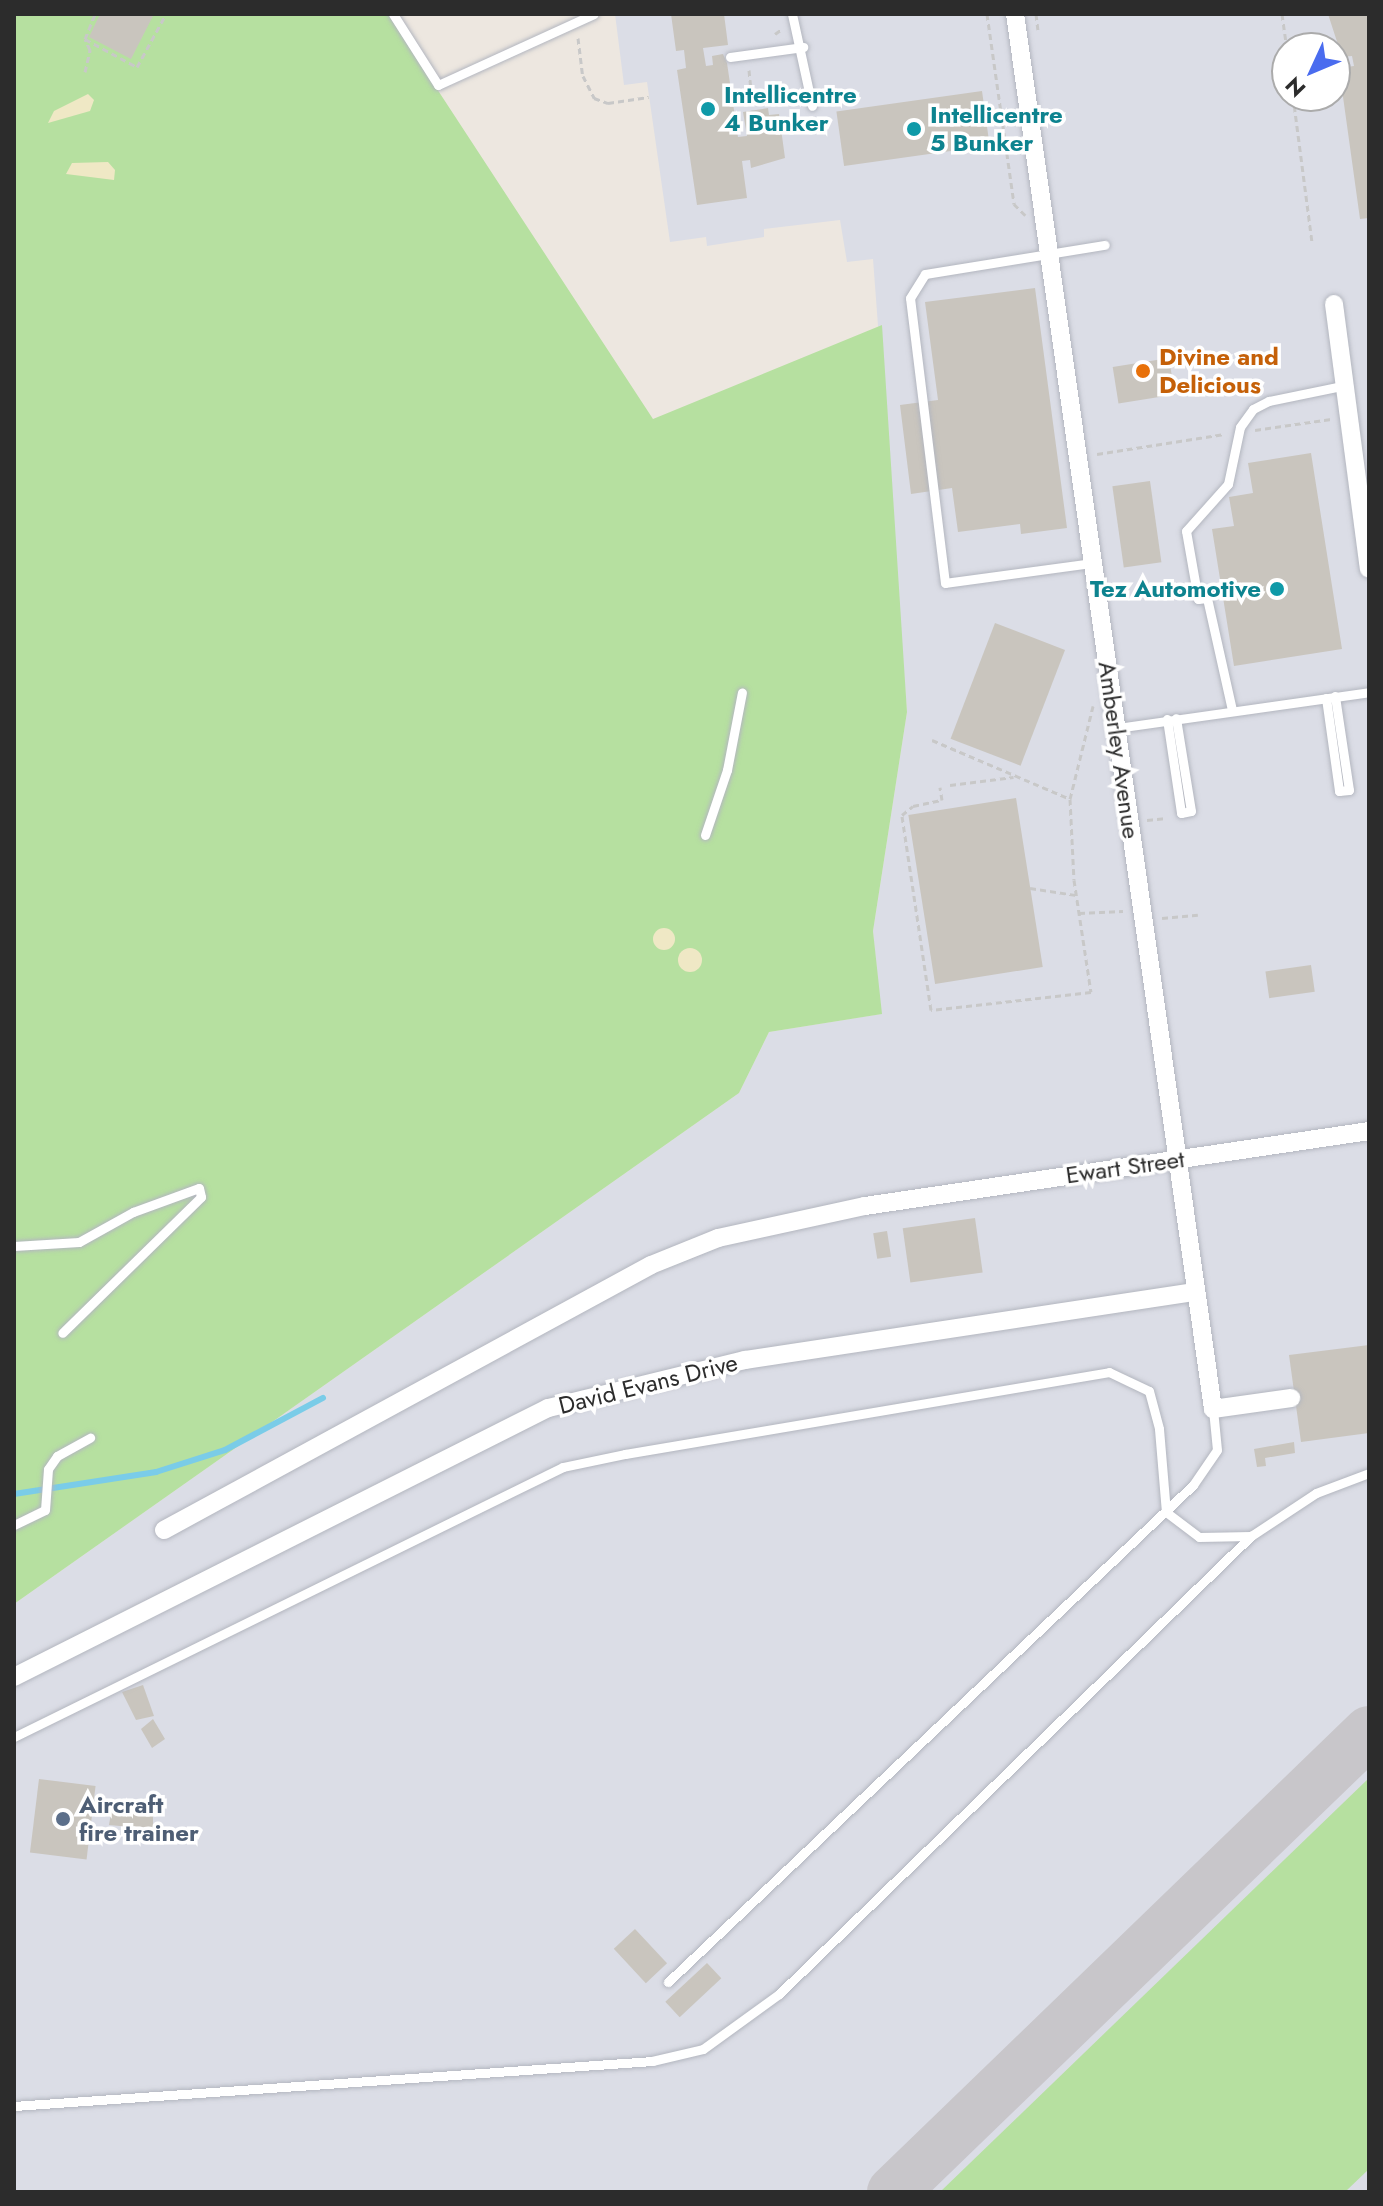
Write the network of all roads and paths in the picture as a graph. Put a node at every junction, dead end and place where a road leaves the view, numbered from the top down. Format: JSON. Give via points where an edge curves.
{"nodes":[{"id":1,"x":95,"y":14,"type":"edge"},
{"id":2,"x":166,"y":14,"type":"edge"},
{"id":3,"x":393,"y":14,"type":"edge"},
{"id":4,"x":594,"y":14,"type":"edge"},
{"id":5,"x":792,"y":14,"type":"edge"},
{"id":6,"x":987,"y":14,"type":"edge"},
{"id":7,"x":1015,"y":14,"type":"edge"},
{"id":8,"x":577,"y":22,"type":"junction"},
{"id":9,"x":85,"y":39,"type":"junction"},
{"id":10,"x":803,"y":47,"type":"junction"},
{"id":11,"x":748,"y":55,"type":"junction"},
{"id":12,"x":730,"y":57,"type":"dead end"},
{"id":13,"x":85,"y":72,"type":"dead end"},
{"id":14,"x":649,"y":97,"type":"dead end"},
{"id":15,"x":812,"y":106,"type":"dead end"},
{"id":16,"x":753,"y":110,"type":"dead end"},
{"id":17,"x":1295,"y":112,"type":"edge"},
{"id":18,"x":1032,"y":215,"type":"dead end"},
{"id":19,"x":1312,"y":243,"type":"dead end"},
{"id":20,"x":1105,"y":245,"type":"dead end"},
{"id":21,"x":1049,"y":253,"type":"junction"},
{"id":22,"x":1334,"y":304,"type":"dead end"},
{"id":23,"x":1346,"y":385,"type":"junction"},
{"id":24,"x":1092,"y":563,"type":"junction"},
{"id":25,"x":1369,"y":569,"type":"edge"},
{"id":26,"x":742,"y":692,"type":"dead end"},
{"id":27,"x":1369,"y":692,"type":"edge"},
{"id":28,"x":1330,"y":697,"type":"junction"},
{"id":29,"x":1094,"y":702,"type":"dead end"},
{"id":30,"x":1232,"y":710,"type":"junction"},
{"id":31,"x":1172,"y":719,"type":"junction"},
{"id":32,"x":1117,"y":728,"type":"junction"},
{"id":33,"x":932,"y":740,"type":"dead end"},
{"id":34,"x":1016,"y":776,"type":"junction"},
{"id":35,"x":950,"y":785,"type":"dead end"},
{"id":36,"x":940,"y":787,"type":"dead end"},
{"id":37,"x":1344,"y":790,"type":"dead end"},
{"id":38,"x":1070,"y":799,"type":"junction"},
{"id":39,"x":1186,"y":812,"type":"dead end"},
{"id":40,"x":1170,"y":818,"type":"dead end"},
{"id":41,"x":1145,"y":834,"type":"dead end"},
{"id":42,"x":705,"y":835,"type":"dead end"},
{"id":43,"x":1030,"y":888,"type":"dead end"},
{"id":44,"x":1076,"y":895,"type":"junction"},
{"id":45,"x":1155,"y":916,"type":"dead end"},
{"id":46,"x":1157,"y":931,"type":"dead end"},
{"id":47,"x":1369,"y":1131,"type":"edge"},
{"id":48,"x":1177,"y":1160,"type":"junction"},
{"id":49,"x":14,"y":1246,"type":"edge"},
{"id":50,"x":1196,"y":1292,"type":"junction"},
{"id":51,"x":62,"y":1333,"type":"dead end"},
{"id":52,"x":1291,"y":1398,"type":"dead end"},
{"id":53,"x":1213,"y":1409,"type":"junction"},
{"id":54,"x":90,"y":1438,"type":"dead end"},
{"id":55,"x":1369,"y":1473,"type":"edge"},
{"id":56,"x":1166,"y":1512,"type":"junction"},
{"id":57,"x":14,"y":1525,"type":"edge"},
{"id":58,"x":164,"y":1530,"type":"dead end"},
{"id":59,"x":1251,"y":1536,"type":"junction"},
{"id":60,"x":14,"y":1677,"type":"edge"},
{"id":61,"x":14,"y":1737,"type":"edge"},
{"id":62,"x":668,"y":1982,"type":"dead end"},
{"id":63,"x":14,"y":2106,"type":"edge"}],
"edges":[{"from":1,"to":9,"type":"path"},
{"from":2,"to":9,"type":"path","via":[[137,67]]},
{"from":3,"to":8,"type":"lane","via":[[438,85]]},
{"from":4,"to":8,"type":"lane"},
{"from":5,"to":10,"type":"lane"},
{"from":6,"to":18,"type":"path","via":[[1014,204],[1021,213]]},
{"from":7,"to":21,"type":"street","name":"Amberley Avenue"},
{"from":8,"to":14,"type":"path","via":[[583,76],[594,98],[608,103]]},
{"from":9,"to":13,"type":"path","via":[[90,50]]},
{"from":10,"to":11,"type":"lane"},
{"from":10,"to":15,"type":"lane"},
{"from":11,"to":12,"type":"lane"},
{"from":11,"to":16,"type":"path"},
{"from":17,"to":19,"type":"path"},
{"from":20,"to":21,"type":"lane"},
{"from":21,"to":24,"type":"street","name":"Amberley Avenue"},
{"from":21,"to":24,"type":"lane","via":[[925,274],[910,298],[945,583]]},
{"from":22,"to":23,"type":"street"},
{"from":23,"to":25,"type":"street"},
{"from":23,"to":30,"type":"lane","via":[[1253,409],[1240,427],[1228,484],[1186,531],[1198,599],[1207,598]]},
{"from":24,"to":32,"type":"street","name":"Amberley Avenue"},
{"from":26,"to":42,"type":"lane","via":[[727,770]]},
{"from":27,"to":28,"type":"lane"},
{"from":28,"to":30,"type":"lane"},
{"from":28,"to":37,"type":"lane"},
{"from":29,"to":38,"type":"path"},
{"from":30,"to":31,"type":"lane"},
{"from":31,"to":32,"type":"lane"},
{"from":31,"to":39,"type":"lane"},
{"from":32,"to":48,"type":"street","name":"Amberley Avenue"},
{"from":33,"to":34,"type":"path"},
{"from":34,"to":35,"type":"path"},
{"from":34,"to":38,"type":"path"},
{"from":36,"to":44,"type":"path","via":[[942,800],[913,806],[902,815],[931,1010],[1091,992]]},
{"from":38,"to":44,"type":"path"},
{"from":40,"to":41,"type":"path","via":[[1143,821]]},
{"from":43,"to":44,"type":"path"},
{"from":45,"to":46,"type":"path"},
{"from":47,"to":48,"type":"street","name":"Ewart Street"},
{"from":48,"to":50,"type":"street","name":"Amberley Avenue"},
{"from":48,"to":58,"type":"street","name":"Ewart Street","via":[[882,1205],[718,1238],[651,1265]]},
{"from":49,"to":51,"type":"lane","via":[[79,1242],[133,1212],[199,1188],[201,1197]]},
{"from":50,"to":53,"type":"street","name":"Amberley Avenue"},
{"from":50,"to":60,"type":"street","name":"David Evans Drive","via":[[745,1360],[548,1408]]},
{"from":52,"to":53,"type":"street"},
{"from":53,"to":56,"type":"lane","via":[[1217,1450],[1201,1476]]},
{"from":54,"to":57,"type":"lane","via":[[57,1456],[46,1480],[45,1510]]},
{"from":55,"to":59,"type":"lane","via":[[1316,1493]]},
{"from":56,"to":59,"type":"lane","via":[[1199,1537]]},
{"from":56,"to":61,"type":"lane","via":[[1159,1429],[1149,1391],[1109,1372],[625,1454],[563,1467]]},
{"from":56,"to":62,"type":"lane"},
{"from":59,"to":63,"type":"lane","via":[[779,1994],[703,2049],[652,2061]]}]}
